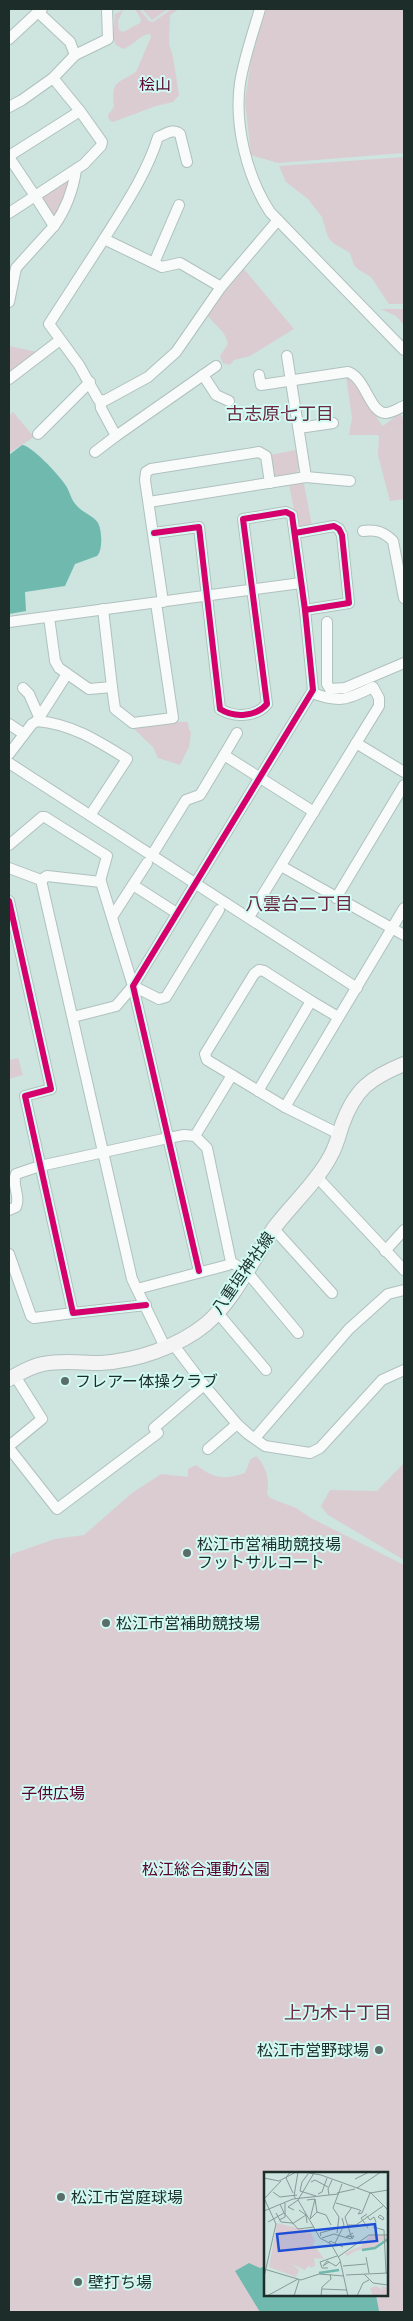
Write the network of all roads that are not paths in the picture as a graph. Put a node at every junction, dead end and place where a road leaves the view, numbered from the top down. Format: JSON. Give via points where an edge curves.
{"nodes":[{"id":1,"x":260,"y":9,"type":"edge"},
{"id":2,"x":40,"y":10,"type":"edge"},
{"id":3,"x":110,"y":10,"type":"edge"},
{"id":4,"x":9,"y":39,"type":"edge"},
{"id":5,"x":75,"y":55,"type":"junction"},
{"id":6,"x":53,"y":78,"type":"junction"},
{"id":7,"x":9,"y":107,"type":"edge"},
{"id":8,"x":80,"y":111,"type":"junction"},
{"id":9,"x":9,"y":157,"type":"edge"},
{"id":10,"x":187,"y":162,"type":"dead end"},
{"id":11,"x":76,"y":170,"type":"junction"},
{"id":12,"x":35,"y":196,"type":"junction"},
{"id":13,"x":179,"y":206,"type":"dead end"},
{"id":14,"x":9,"y":213,"type":"edge"},
{"id":15,"x":278,"y":220,"type":"junction"},
{"id":16,"x":54,"y":226,"type":"junction"},
{"id":17,"x":104,"y":239,"type":"junction"},
{"id":18,"x":154,"y":263,"type":"junction"},
{"id":19,"x":12,"y":268,"type":"edge"},
{"id":20,"x":222,"y":288,"type":"junction"},
{"id":21,"x":9,"y":302,"type":"edge"},
{"id":22,"x":60,"y":340,"type":"junction"},
{"id":23,"x":404,"y":350,"type":"edge"},
{"id":24,"x":287,"y":356,"type":"dead end"},
{"id":25,"x":216,"y":366,"type":"dead end"},
{"id":26,"x":203,"y":375,"type":"junction"},
{"id":27,"x":259,"y":375,"type":"dead end"},
{"id":28,"x":9,"y":379,"type":"edge"},
{"id":29,"x":291,"y":379,"type":"junction"},
{"id":30,"x":90,"y":382,"type":"junction"},
{"id":31,"x":100,"y":400,"type":"junction"},
{"id":32,"x":229,"y":401,"type":"dead end"},
{"id":33,"x":404,"y":406,"type":"edge"},
{"id":34,"x":333,"y":423,"type":"dead end"},
{"id":35,"x":299,"y":428,"type":"junction"},
{"id":36,"x":38,"y":434,"type":"dead end"},
{"id":37,"x":116,"y":436,"type":"junction"},
{"id":38,"x":95,"y":452,"type":"dead end"},
{"id":39,"x":306,"y":477,"type":"junction"},
{"id":40,"x":350,"y":481,"type":"dead end"},
{"id":41,"x":270,"y":483,"type":"junction"},
{"id":42,"x":149,"y":502,"type":"junction"},
{"id":43,"x":364,"y":531,"type":"dead end"},
{"id":44,"x":154,"y":533,"type":"junction"},
{"id":45,"x":295,"y":533,"type":"junction"},
{"id":46,"x":404,"y":539,"type":"edge"},
{"id":47,"x":394,"y":541,"type":"junction"},
{"id":48,"x":301,"y":583,"type":"junction"},
{"id":49,"x":252,"y":590,"type":"junction"},
{"id":50,"x":206,"y":596,"type":"junction"},
{"id":51,"x":404,"y":598,"type":"edge"},
{"id":52,"x":160,"y":602,"type":"junction"},
{"id":53,"x":103,"y":609,"type":"junction"},
{"id":54,"x":304,"y":610,"type":"junction"},
{"id":55,"x":49,"y":617,"type":"junction"},
{"id":56,"x":9,"y":622,"type":"edge"},
{"id":57,"x":327,"y":622,"type":"dead end"},
{"id":58,"x":404,"y":663,"type":"edge"},
{"id":59,"x":67,"y":674,"type":"junction"},
{"id":60,"x":371,"y":683,"type":"junction"},
{"id":61,"x":112,"y":687,"type":"junction"},
{"id":62,"x":23,"y":688,"type":"dead end"},
{"id":63,"x":312,"y":693,"type":"junction"},
{"id":64,"x":39,"y":720,"type":"junction"},
{"id":65,"x":9,"y":724,"type":"edge"},
{"id":66,"x":236,"y":733,"type":"dead end"},
{"id":67,"x":24,"y":734,"type":"junction"},
{"id":68,"x":356,"y":743,"type":"junction"},
{"id":69,"x":9,"y":754,"type":"edge"},
{"id":70,"x":224,"y":755,"type":"junction"},
{"id":71,"x":9,"y":763,"type":"edge"},
{"id":72,"x":404,"y":772,"type":"edge"},
{"id":73,"x":259,"y":778,"type":"junction"},
{"id":74,"x":404,"y":785,"type":"edge"},
{"id":75,"x":314,"y":812,"type":"junction"},
{"id":76,"x":91,"y":814,"type":"junction"},
{"id":77,"x":9,"y":845,"type":"edge"},
{"id":78,"x":150,"y":859,"type":"junction"},
{"id":79,"x":281,"y":866,"type":"junction"},
{"id":80,"x":9,"y":868,"type":"edge"},
{"id":81,"x":40,"y":880,"type":"junction"},
{"id":82,"x":100,"y":881,"type":"junction"},
{"id":83,"x":196,"y":882,"type":"junction"},
{"id":84,"x":133,"y":885,"type":"junction"},
{"id":85,"x":336,"y":898,"type":"junction"},
{"id":86,"x":9,"y":900,"type":"edge"},
{"id":87,"x":404,"y":908,"type":"edge"},
{"id":88,"x":172,"y":910,"type":"dead end"},
{"id":89,"x":219,"y":910,"type":"dead end"},
{"id":90,"x":112,"y":917,"type":"junction"},
{"id":91,"x":248,"y":917,"type":"junction"},
{"id":92,"x":392,"y":928,"type":"junction"},
{"id":93,"x":404,"y":935,"type":"edge"},
{"id":94,"x":134,"y":986,"type":"junction"},
{"id":95,"x":357,"y":988,"type":"junction"},
{"id":96,"x":311,"y":1001,"type":"junction"},
{"id":97,"x":338,"y":1016,"type":"junction"},
{"id":98,"x":73,"y":1017,"type":"junction"},
{"id":99,"x":404,"y":1064,"type":"edge"},
{"id":100,"x":232,"y":1075,"type":"junction"},
{"id":101,"x":258,"y":1091,"type":"junction"},
{"id":102,"x":285,"y":1107,"type":"junction"},
{"id":103,"x":339,"y":1134,"type":"junction"},
{"id":104,"x":195,"y":1136,"type":"junction"},
{"id":105,"x":168,"y":1138,"type":"junction"},
{"id":106,"x":104,"y":1153,"type":"junction"},
{"id":107,"x":40,"y":1166,"type":"junction"},
{"id":108,"x":317,"y":1177,"type":"junction"},
{"id":109,"x":9,"y":1210,"type":"edge"},
{"id":110,"x":274,"y":1229,"type":"junction"},
{"id":111,"x":404,"y":1230,"type":"edge"},
{"id":112,"x":385,"y":1251,"type":"junction"},
{"id":113,"x":9,"y":1254,"type":"edge"},
{"id":114,"x":231,"y":1262,"type":"junction"},
{"id":115,"x":404,"y":1270,"type":"edge"},
{"id":116,"x":199,"y":1271,"type":"junction"},
{"id":117,"x":246,"y":1272,"type":"junction"},
{"id":118,"x":137,"y":1289,"type":"junction"},
{"id":119,"x":404,"y":1290,"type":"edge"},
{"id":120,"x":332,"y":1293,"type":"dead end"},
{"id":121,"x":146,"y":1305,"type":"junction"},
{"id":122,"x":217,"y":1312,"type":"junction"},
{"id":123,"x":73,"y":1313,"type":"junction"},
{"id":124,"x":298,"y":1333,"type":"dead end"},
{"id":125,"x":169,"y":1345,"type":"junction"},
{"id":126,"x":266,"y":1370,"type":"dead end"},
{"id":127,"x":404,"y":1370,"type":"edge"},
{"id":128,"x":12,"y":1377,"type":"edge"},
{"id":129,"x":204,"y":1385,"type":"junction"},
{"id":130,"x":237,"y":1424,"type":"junction"},
{"id":131,"x":255,"y":1438,"type":"junction"},
{"id":132,"x":9,"y":1447,"type":"edge"},
{"id":133,"x":208,"y":1449,"type":"dead end"}],
"edges":[{"from":1,"to":15,"type":"street","via":[[240,82],[239,114],[247,158],[257,188]]},
{"from":2,"to":4,"type":"street"},
{"from":2,"to":5,"type":"street","via":[[70,42]]},
{"from":3,"to":5,"type":"street","via":[[108,39]]},
{"from":5,"to":6,"type":"street"},
{"from":6,"to":7,"type":"street"},
{"from":6,"to":8,"type":"street"},
{"from":8,"to":9,"type":"street"},
{"from":8,"to":11,"type":"street","via":[[102,142]]},
{"from":9,"to":12,"type":"street"},
{"from":10,"to":17,"type":"street","via":[[180,134],[172,131],[158,137],[128,200]]},
{"from":11,"to":12,"type":"street"},
{"from":11,"to":16,"type":"street","via":[[62,215]]},
{"from":12,"to":14,"type":"street"},
{"from":12,"to":16,"type":"street"},
{"from":13,"to":18,"type":"street"},
{"from":15,"to":20,"type":"street"},
{"from":15,"to":23,"type":"street"},
{"from":16,"to":19,"type":"street"},
{"from":17,"to":18,"type":"street"},
{"from":17,"to":22,"type":"street","via":[[49,324]]},
{"from":18,"to":20,"type":"street","via":[[162,267],[180,263]]},
{"from":19,"to":21,"type":"street"},
{"from":20,"to":31,"type":"street","via":[[176,352],[148,377],[107,400]]},
{"from":22,"to":28,"type":"street"},
{"from":22,"to":30,"type":"street"},
{"from":24,"to":29,"type":"street"},
{"from":25,"to":26,"type":"street"},
{"from":26,"to":32,"type":"street","via":[[216,395]]},
{"from":26,"to":37,"type":"street"},
{"from":27,"to":29,"type":"street","via":[[261,385]]},
{"from":29,"to":33,"type":"street","via":[[348,372],[358,377],[374,406],[382,413]]},
{"from":29,"to":35,"type":"street"},
{"from":30,"to":31,"type":"street"},
{"from":30,"to":36,"type":"street"},
{"from":31,"to":37,"type":"street"},
{"from":34,"to":35,"type":"street"},
{"from":35,"to":39,"type":"street"},
{"from":37,"to":38,"type":"street"},
{"from":39,"to":40,"type":"street"},
{"from":39,"to":41,"type":"street"},
{"from":41,"to":42,"type":"street"},
{"from":41,"to":42,"type":"street","via":[[264,454],[246,453],[148,470],[144,475]]},
{"from":42,"to":44,"type":"street"},
{"from":43,"to":47,"type":"street","via":[[381,532]]},
{"from":44,"to":50,"type":"street","via":[[198,527]]},
{"from":44,"to":52,"type":"street"},
{"from":45,"to":48,"type":"street"},
{"from":45,"to":49,"type":"street","via":[[292,515],[286,512],[244,519]]},
{"from":45,"to":54,"type":"street","via":[[334,526],[342,535],[349,604]]},
{"from":46,"to":47,"type":"street"},
{"from":47,"to":51,"type":"street"},
{"from":48,"to":49,"type":"street"},
{"from":48,"to":54,"type":"street"},
{"from":49,"to":50,"type":"street"},
{"from":49,"to":50,"type":"street","via":[[266,704],[246,715],[227,713],[220,708]]},
{"from":50,"to":52,"type":"street"},
{"from":52,"to":53,"type":"street"},
{"from":52,"to":61,"type":"street","via":[[174,722],[133,723],[115,709]]},
{"from":53,"to":55,"type":"street"},
{"from":53,"to":61,"type":"street"},
{"from":54,"to":63,"type":"street","via":[[314,686]]},
{"from":55,"to":56,"type":"street"},
{"from":55,"to":59,"type":"street","via":[[56,665]]},
{"from":57,"to":60,"type":"street","via":[[328,688]]},
{"from":58,"to":60,"type":"street"},
{"from":59,"to":61,"type":"street","via":[[89,689]]},
{"from":59,"to":64,"type":"street"},
{"from":60,"to":63,"type":"street","via":[[354,697],[338,701]]},
{"from":60,"to":68,"type":"street","via":[[379,698],[379,706]]},
{"from":62,"to":64,"type":"street","via":[[29,694]]},
{"from":63,"to":73,"type":"street"},
{"from":64,"to":67,"type":"street"},
{"from":64,"to":76,"type":"street","via":[[72,728],[127,759]]},
{"from":65,"to":67,"type":"street"},
{"from":66,"to":70,"type":"street"},
{"from":67,"to":69,"type":"street"},
{"from":68,"to":72,"type":"street"},
{"from":68,"to":75,"type":"street"},
{"from":70,"to":73,"type":"street"},
{"from":70,"to":78,"type":"street","via":[[200,795],[186,800]]},
{"from":71,"to":76,"type":"street"},
{"from":73,"to":75,"type":"street"},
{"from":73,"to":83,"type":"street"},
{"from":74,"to":85,"type":"street"},
{"from":75,"to":79,"type":"street"},
{"from":76,"to":78,"type":"street"},
{"from":77,"to":82,"type":"street","via":[[46,817],[107,856]]},
{"from":78,"to":83,"type":"street"},
{"from":78,"to":84,"type":"street"},
{"from":79,"to":85,"type":"street"},
{"from":79,"to":91,"type":"street"},
{"from":80,"to":81,"type":"street"},
{"from":81,"to":82,"type":"street","via":[[47,876]]},
{"from":81,"to":98,"type":"street"},
{"from":82,"to":90,"type":"street"},
{"from":83,"to":91,"type":"street"},
{"from":83,"to":94,"type":"street"},
{"from":84,"to":88,"type":"street"},
{"from":84,"to":90,"type":"street"},
{"from":85,"to":92,"type":"street"},
{"from":86,"to":107,"type":"street","via":[[51,1089],[25,1096]]},
{"from":87,"to":92,"type":"street"},
{"from":89,"to":94,"type":"street","via":[[166,997],[159,998]]},
{"from":90,"to":94,"type":"street"},
{"from":91,"to":95,"type":"street"},
{"from":92,"to":93,"type":"street"},
{"from":92,"to":95,"type":"street"},
{"from":94,"to":98,"type":"street","via":[[116,1006]]},
{"from":94,"to":105,"type":"street"},
{"from":95,"to":97,"type":"street"},
{"from":96,"to":97,"type":"street"},
{"from":96,"to":100,"type":"street","via":[[264,971],[256,971],[204,1054],[207,1060]]},
{"from":96,"to":101,"type":"street"},
{"from":97,"to":102,"type":"street"},
{"from":98,"to":106,"type":"street"},
{"from":99,"to":103,"type":"main road","name":"八重垣神社線","via":[[362,1087],[349,1106]]},
{"from":100,"to":101,"type":"street"},
{"from":100,"to":104,"type":"street"},
{"from":101,"to":102,"type":"street"},
{"from":102,"to":103,"type":"street"},
{"from":103,"to":108,"type":"main road","name":"八重垣神社線"},
{"from":104,"to":105,"type":"street"},
{"from":104,"to":114,"type":"street","via":[[207,1148]]},
{"from":105,"to":106,"type":"street"},
{"from":105,"to":116,"type":"street"},
{"from":106,"to":107,"type":"street"},
{"from":106,"to":118,"type":"street","via":[[132,1279]]},
{"from":107,"to":109,"type":"street","via":[[14,1176],[18,1202]]},
{"from":107,"to":123,"type":"street"},
{"from":108,"to":110,"type":"main road","name":"八重垣神社線"},
{"from":108,"to":112,"type":"street"},
{"from":110,"to":117,"type":"main road","name":"八重垣神社線"},
{"from":110,"to":120,"type":"street"},
{"from":111,"to":112,"type":"street"},
{"from":112,"to":115,"type":"street"},
{"from":113,"to":123,"type":"street","via":[[31,1316]]},
{"from":114,"to":116,"type":"street"},
{"from":114,"to":117,"type":"street"},
{"from":116,"to":118,"type":"street"},
{"from":117,"to":122,"type":"main road","name":"八重垣神社線"},
{"from":117,"to":124,"type":"street"},
{"from":118,"to":121,"type":"street"},
{"from":119,"to":131,"type":"street","via":[[388,1294],[350,1329]]},
{"from":121,"to":123,"type":"street"},
{"from":121,"to":125,"type":"street"},
{"from":122,"to":125,"type":"main road","name":"八重垣神社線","via":[[198,1330]]},
{"from":122,"to":126,"type":"street"},
{"from":125,"to":128,"type":"main road","name":"八重垣神社線","via":[[113,1362],[43,1364]]},
{"from":125,"to":129,"type":"street"},
{"from":127,"to":131,"type":"street","via":[[382,1380],[317,1451],[265,1446]]},
{"from":128,"to":132,"type":"street","via":[[42,1419]]},
{"from":129,"to":130,"type":"street"},
{"from":129,"to":132,"type":"street","via":[[156,1431],[57,1509]]},
{"from":130,"to":131,"type":"street"},
{"from":130,"to":133,"type":"street"}]}
